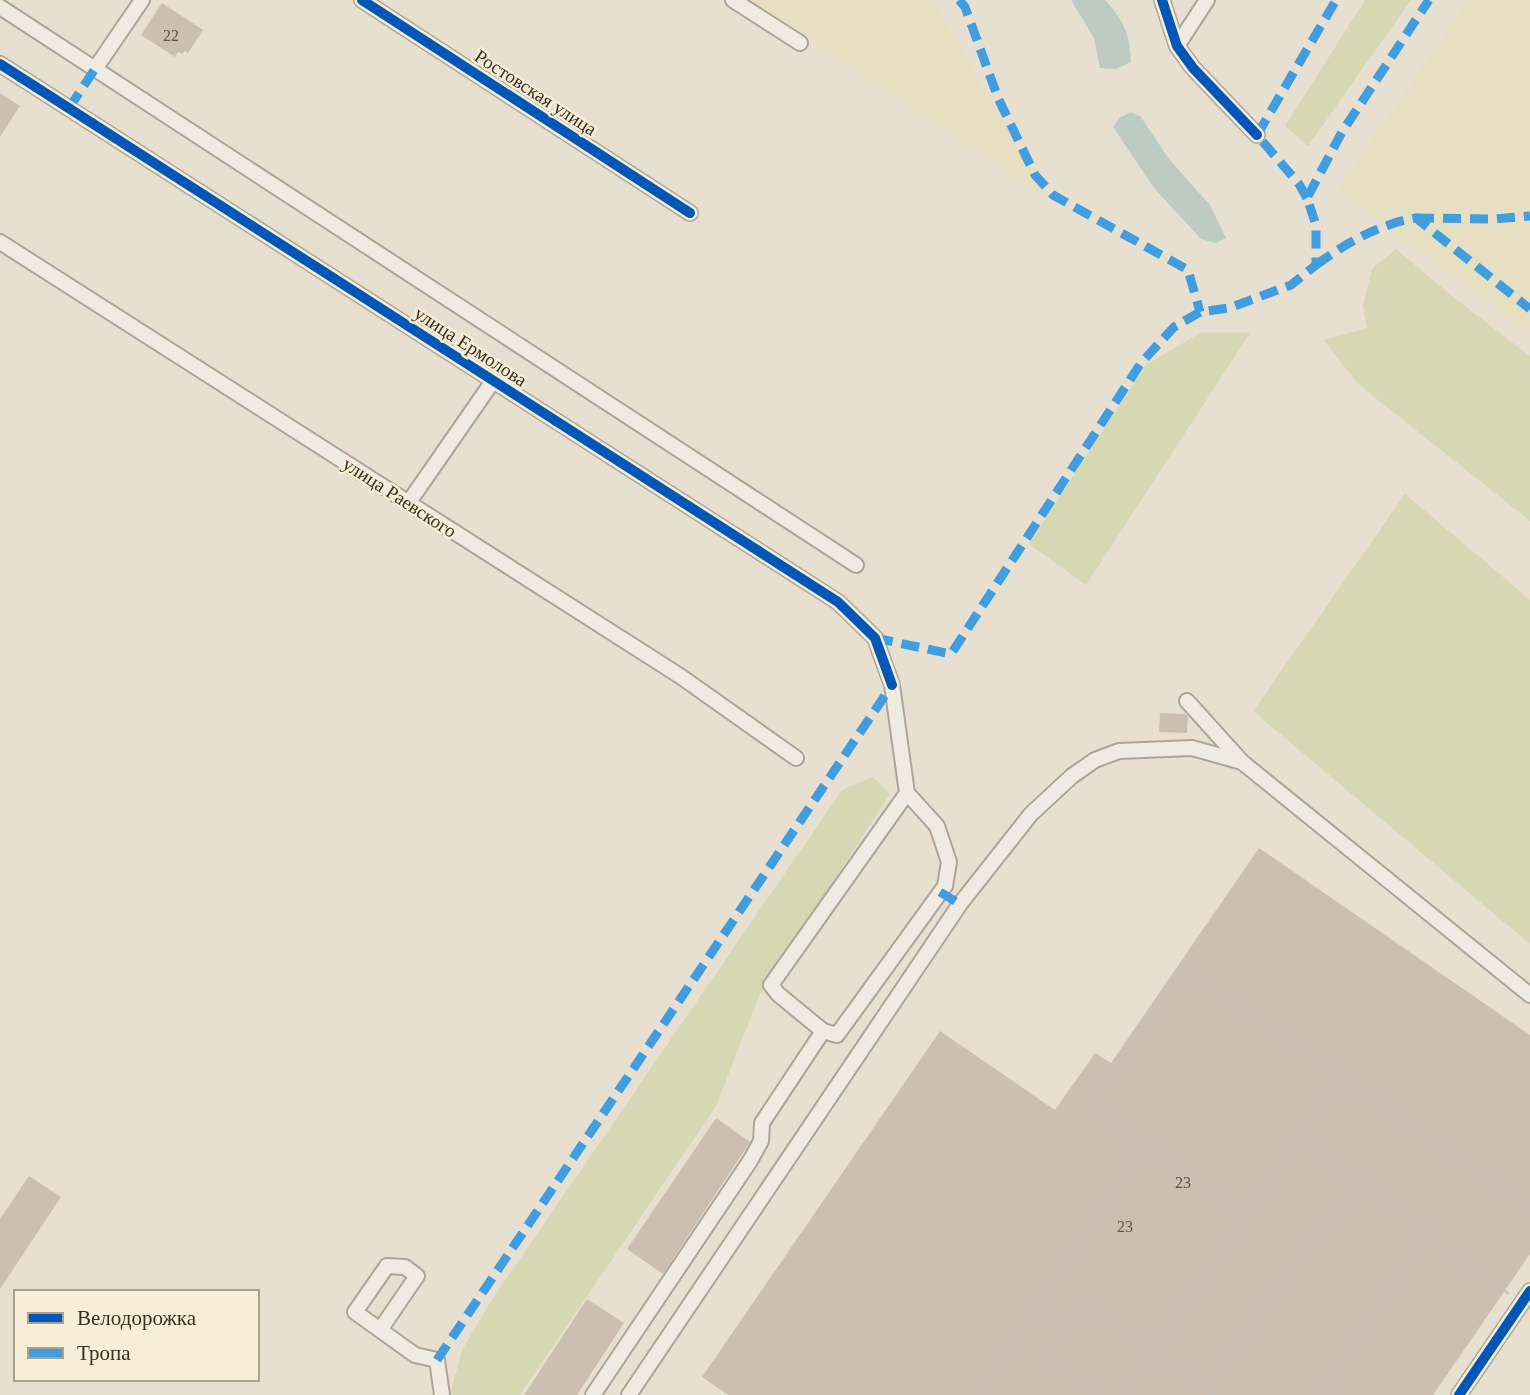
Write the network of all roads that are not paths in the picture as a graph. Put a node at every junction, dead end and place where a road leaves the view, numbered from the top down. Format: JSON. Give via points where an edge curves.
{"nodes":[{"id":1,"x":142,"y":0,"type":"edge"},
{"id":2,"x":362,"y":0,"type":"edge"},
{"id":3,"x":733,"y":0,"type":"edge"},
{"id":4,"x":1162,"y":0,"type":"edge"},
{"id":5,"x":1207,"y":0,"type":"edge"},
{"id":6,"x":0,"y":7,"type":"edge"},
{"id":7,"x":800,"y":43,"type":"dead end"},
{"id":8,"x":1177,"y":46,"type":"junction"},
{"id":9,"x":0,"y":64,"type":"edge"},
{"id":10,"x":95,"y":69,"type":"junction"},
{"id":11,"x":1257,"y":135,"type":"dead end"},
{"id":12,"x":690,"y":213,"type":"dead end"},
{"id":13,"x":0,"y":242,"type":"edge"},
{"id":14,"x":493,"y":381,"type":"junction"},
{"id":15,"x":409,"y":502,"type":"junction"},
{"id":16,"x":856,"y":565,"type":"dead end"},
{"id":17,"x":1188,"y":701,"type":"dead end"},
{"id":18,"x":796,"y":758,"type":"dead end"},
{"id":19,"x":1242,"y":762,"type":"junction"},
{"id":20,"x":907,"y":793,"type":"junction"},
{"id":21,"x":1530,"y":995,"type":"edge"},
{"id":22,"x":823,"y":1031,"type":"junction"},
{"id":23,"x":1530,"y":1291,"type":"edge"},
{"id":24,"x":380,"y":1330,"type":"junction"},
{"id":25,"x":442,"y":1395,"type":"edge"},
{"id":26,"x":593,"y":1395,"type":"edge"},
{"id":27,"x":629,"y":1395,"type":"edge"},
{"id":28,"x":1459,"y":1395,"type":"edge"}],
"edges":[{"from":1,"to":10,"type":"street"},
{"from":2,"to":12,"type":"street","name":"Ростовская улица"},
{"from":3,"to":7,"type":"street"},
{"from":4,"to":8,"type":"street"},
{"from":5,"to":8,"type":"street"},
{"from":6,"to":10,"type":"street","name":"улица Ермолова"},
{"from":8,"to":11,"type":"street"},
{"from":9,"to":14,"type":"street","name":"улица Ермолова"},
{"from":10,"to":16,"type":"street","name":"улица Ермолова"},
{"from":13,"to":15,"type":"street","name":"улица Раевского"},
{"from":14,"to":15,"type":"street"},
{"from":14,"to":20,"type":"street","name":"улица Ермолова","via":[[838,602],[875,638],[892,685]]},
{"from":15,"to":18,"type":"street","name":"улица Раевского","via":[[680,676]]},
{"from":17,"to":19,"type":"street"},
{"from":19,"to":21,"type":"street"},
{"from":19,"to":27,"type":"street","via":[[1192,748],[1119,751],[1072,776],[1031,814],[960,904]]},
{"from":20,"to":22,"type":"street","via":[[771,985]]},
{"from":20,"to":22,"type":"street","via":[[937,826],[949,862],[945,886],[837,1035]]},
{"from":22,"to":26,"type":"street","via":[[762,1123],[761,1141],[750,1161]]},
{"from":23,"to":28,"type":"street"},
{"from":24,"to":24,"type":"street","via":[[355,1312],[387,1266],[405,1267],[417,1276]]},
{"from":24,"to":25,"type":"street","via":[[415,1355],[437,1360]]}]}
